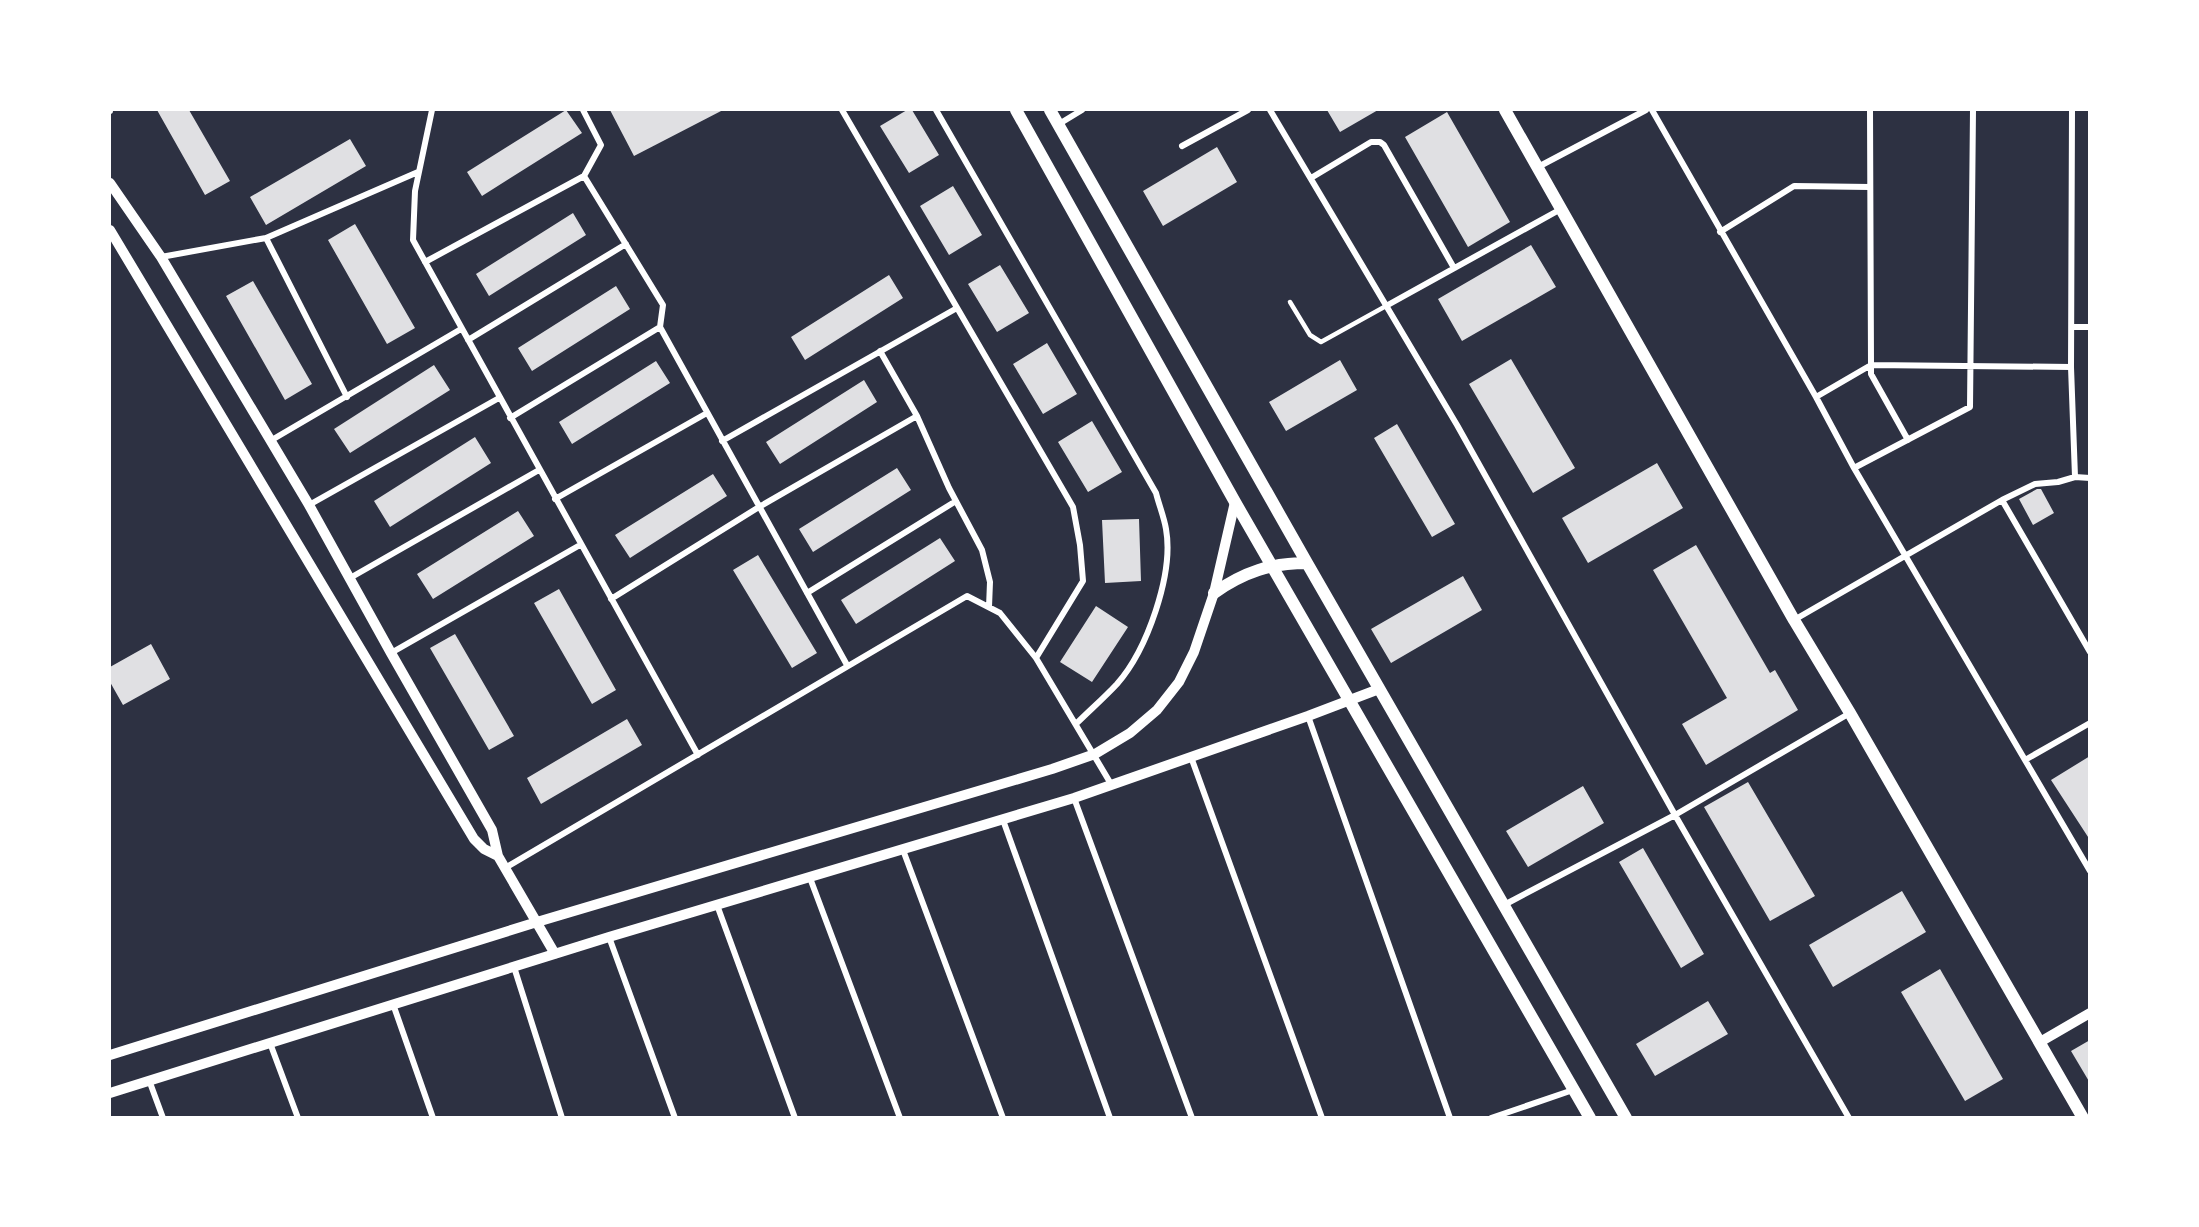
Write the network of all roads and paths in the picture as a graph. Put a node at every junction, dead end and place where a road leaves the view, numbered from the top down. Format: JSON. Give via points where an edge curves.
{"nodes":[{"id":1,"x":432,"y":110,"type":"edge"},
{"id":2,"x":583,"y":110,"type":"edge"},
{"id":3,"x":842,"y":110,"type":"edge"},
{"id":4,"x":936,"y":110,"type":"edge"},
{"id":5,"x":1016,"y":110,"type":"edge"},
{"id":6,"x":1050,"y":110,"type":"edge"},
{"id":7,"x":1082,"y":110,"type":"edge"},
{"id":8,"x":1248,"y":110,"type":"edge"},
{"id":9,"x":1270,"y":110,"type":"edge"},
{"id":10,"x":1505,"y":110,"type":"edge"},
{"id":11,"x":1646,"y":110,"type":"edge"},
{"id":12,"x":1652,"y":110,"type":"edge"},
{"id":13,"x":1870,"y":110,"type":"edge"},
{"id":14,"x":1972,"y":110,"type":"edge"},
{"id":15,"x":2072,"y":110,"type":"edge"},
{"id":16,"x":1059,"y":124,"type":"junction"},
{"id":17,"x":1182,"y":146,"type":"dead end"},
{"id":18,"x":1538,"y":167,"type":"junction"},
{"id":19,"x":418,"y":172,"type":"junction"},
{"id":20,"x":584,"y":176,"type":"junction"},
{"id":21,"x":1311,"y":178,"type":"junction"},
{"id":22,"x":110,"y":183,"type":"edge"},
{"id":23,"x":1870,"y":187,"type":"junction"},
{"id":24,"x":1561,"y":208,"type":"junction"},
{"id":25,"x":110,"y":230,"type":"edge"},
{"id":26,"x":1720,"y":232,"type":"junction"},
{"id":27,"x":266,"y":238,"type":"junction"},
{"id":28,"x":626,"y":244,"type":"junction"},
{"id":29,"x":161,"y":257,"type":"junction"},
{"id":30,"x":425,"y":262,"type":"junction"},
{"id":31,"x":1454,"y":268,"type":"junction"},
{"id":32,"x":1290,"y":302,"type":"dead end"},
{"id":33,"x":1386,"y":306,"type":"junction"},
{"id":34,"x":957,"y":308,"type":"junction"},
{"id":35,"x":660,"y":327,"type":"junction"},
{"id":36,"x":2072,"y":327,"type":"junction"},
{"id":37,"x":2090,"y":327,"type":"edge"},
{"id":38,"x":461,"y":329,"type":"junction"},
{"id":39,"x":468,"y":340,"type":"junction"},
{"id":40,"x":880,"y":351,"type":"junction"},
{"id":41,"x":1871,"y":365,"type":"junction"},
{"id":42,"x":1971,"y":366,"type":"junction"},
{"id":43,"x":2071,"y":367,"type":"junction"},
{"id":44,"x":1816,"y":397,"type":"junction"},
{"id":45,"x":346,"y":398,"type":"junction"},
{"id":46,"x":499,"y":398,"type":"junction"},
{"id":47,"x":707,"y":413,"type":"junction"},
{"id":48,"x":917,"y":416,"type":"junction"},
{"id":49,"x":510,"y":418,"type":"junction"},
{"id":50,"x":1908,"y":440,"type":"junction"},
{"id":51,"x":270,"y":441,"type":"junction"},
{"id":52,"x":722,"y":441,"type":"junction"},
{"id":53,"x":1854,"y":468,"type":"junction"},
{"id":54,"x":539,"y":470,"type":"junction"},
{"id":55,"x":2075,"y":477,"type":"junction"},
{"id":56,"x":2090,"y":477,"type":"edge"},
{"id":57,"x":555,"y":499,"type":"junction"},
{"id":58,"x":2002,"y":500,"type":"junction"},
{"id":59,"x":956,"y":501,"type":"junction"},
{"id":60,"x":1235,"y":502,"type":"junction"},
{"id":61,"x":309,"y":505,"type":"junction"},
{"id":62,"x":759,"y":507,"type":"junction"},
{"id":63,"x":580,"y":545,"type":"junction"},
{"id":64,"x":1905,"y":557,"type":"junction"},
{"id":65,"x":1307,"y":563,"type":"junction"},
{"id":66,"x":1272,"y":565,"type":"junction"},
{"id":67,"x":351,"y":578,"type":"junction"},
{"id":68,"x":1214,"y":592,"type":"junction"},
{"id":69,"x":807,"y":593,"type":"junction"},
{"id":70,"x":611,"y":599,"type":"junction"},
{"id":71,"x":988,"y":607,"type":"junction"},
{"id":72,"x":1794,"y":620,"type":"junction"},
{"id":73,"x":2090,"y":652,"type":"edge"},
{"id":74,"x":391,"y":653,"type":"junction"},
{"id":75,"x":1036,"y":658,"type":"junction"},
{"id":76,"x":847,"y":665,"type":"junction"},
{"id":77,"x":1379,"y":688,"type":"junction"},
{"id":78,"x":1350,"y":700,"type":"junction"},
{"id":79,"x":1850,"y":713,"type":"junction"},
{"id":80,"x":1308,"y":716,"type":"junction"},
{"id":81,"x":1077,"y":723,"type":"junction"},
{"id":82,"x":2090,"y":723,"type":"edge"},
{"id":83,"x":1095,"y":753,"type":"junction"},
{"id":84,"x":698,"y":755,"type":"junction"},
{"id":85,"x":1191,"y":757,"type":"junction"},
{"id":86,"x":2025,"y":760,"type":"junction"},
{"id":87,"x":1111,"y":784,"type":"junction"},
{"id":88,"x":1074,"y":798,"type":"junction"},
{"id":89,"x":1675,"y":815,"type":"junction"},
{"id":90,"x":1002,"y":820,"type":"junction"},
{"id":91,"x":903,"y":850,"type":"junction"},
{"id":92,"x":498,"y":856,"type":"junction"},
{"id":93,"x":2087,"y":862,"type":"edge"},
{"id":94,"x":505,"y":868,"type":"junction"},
{"id":95,"x":2090,"y":871,"type":"edge"},
{"id":96,"x":810,"y":878,"type":"junction"},
{"id":97,"x":717,"y":905,"type":"junction"},
{"id":98,"x":1504,"y":905,"type":"junction"},
{"id":99,"x":537,"y":922,"type":"junction"},
{"id":100,"x":609,"y":937,"type":"junction"},
{"id":101,"x":555,"y":954,"type":"junction"},
{"id":102,"x":514,"y":967,"type":"junction"},
{"id":103,"x":393,"y":1004,"type":"junction"},
{"id":104,"x":2090,"y":1013,"type":"edge"},
{"id":105,"x":270,"y":1042,"type":"junction"},
{"id":106,"x":2040,"y":1042,"type":"junction"},
{"id":107,"x":110,"y":1055,"type":"edge"},
{"id":108,"x":149,"y":1080,"type":"junction"},
{"id":109,"x":1574,"y":1090,"type":"junction"},
{"id":110,"x":110,"y":1092,"type":"edge"},
{"id":111,"x":1503,"y":1115,"type":"edge"},
{"id":112,"x":163,"y":1118,"type":"edge"},
{"id":113,"x":298,"y":1118,"type":"edge"},
{"id":114,"x":433,"y":1118,"type":"edge"},
{"id":115,"x":562,"y":1118,"type":"edge"},
{"id":116,"x":675,"y":1118,"type":"edge"},
{"id":117,"x":795,"y":1118,"type":"edge"},
{"id":118,"x":900,"y":1118,"type":"edge"},
{"id":119,"x":1003,"y":1118,"type":"edge"},
{"id":120,"x":1110,"y":1118,"type":"edge"},
{"id":121,"x":1192,"y":1118,"type":"edge"},
{"id":122,"x":1322,"y":1118,"type":"edge"},
{"id":123,"x":1450,"y":1118,"type":"edge"},
{"id":124,"x":1491,"y":1118,"type":"edge"},
{"id":125,"x":1590,"y":1118,"type":"edge"},
{"id":126,"x":1626,"y":1118,"type":"edge"},
{"id":127,"x":1849,"y":1118,"type":"edge"},
{"id":128,"x":2083,"y":1118,"type":"edge"}],
"edges":[{"from":1,"to":19,"type":"street"},
{"from":2,"to":20,"type":"street","via":[[601,145]]},
{"from":3,"to":34,"type":"street"},
{"from":4,"to":81,"type":"street","via":[[1156,493],[1167,530],[1166,569],[1157,613],[1118,683]]},
{"from":5,"to":60,"type":"main road"},
{"from":6,"to":16,"type":"main road"},
{"from":7,"to":16,"type":"street"},
{"from":8,"to":17,"type":"street"},
{"from":9,"to":21,"type":"street"},
{"from":10,"to":18,"type":"main road"},
{"from":11,"to":18,"type":"street"},
{"from":12,"to":26,"type":"street"},
{"from":13,"to":23,"type":"street"},
{"from":14,"to":42,"type":"street"},
{"from":15,"to":36,"type":"street"},
{"from":16,"to":65,"type":"main road"},
{"from":18,"to":24,"type":"main road"},
{"from":19,"to":27,"type":"street"},
{"from":19,"to":30,"type":"street","via":[[412,240]]},
{"from":20,"to":28,"type":"street"},
{"from":20,"to":30,"type":"street"},
{"from":21,"to":31,"type":"street","via":[[1371,142],[1380,142]]},
{"from":21,"to":33,"type":"street"},
{"from":22,"to":29,"type":"street"},
{"from":23,"to":26,"type":"street","via":[[1794,186]]},
{"from":23,"to":41,"type":"street"},
{"from":24,"to":31,"type":"street"},
{"from":24,"to":72,"type":"main road"},
{"from":25,"to":92,"type":"street","via":[[474,839]]},
{"from":26,"to":44,"type":"street"},
{"from":27,"to":29,"type":"street"},
{"from":27,"to":45,"type":"street"},
{"from":28,"to":35,"type":"street","via":[[663,305]]},
{"from":28,"to":39,"type":"street"},
{"from":29,"to":51,"type":"street"},
{"from":30,"to":38,"type":"street"},
{"from":31,"to":33,"type":"street"},
{"from":32,"to":33,"type":"lane","via":[[1310,335],[1321,342]]},
{"from":33,"to":89,"type":"street"},
{"from":34,"to":40,"type":"street"},
{"from":34,"to":75,"type":"street","via":[[1073,507],[1083,581]]},
{"from":35,"to":47,"type":"street"},
{"from":35,"to":49,"type":"street"},
{"from":36,"to":37,"type":"street"},
{"from":36,"to":43,"type":"street"},
{"from":38,"to":39,"type":"street"},
{"from":38,"to":45,"type":"street"},
{"from":39,"to":46,"type":"street"},
{"from":40,"to":48,"type":"street"},
{"from":40,"to":52,"type":"street"},
{"from":41,"to":42,"type":"street"},
{"from":41,"to":44,"type":"street"},
{"from":41,"to":50,"type":"street","via":[[1871,374]]},
{"from":42,"to":43,"type":"street"},
{"from":42,"to":50,"type":"street","via":[[1970,407]]},
{"from":43,"to":55,"type":"street"},
{"from":44,"to":53,"type":"street"},
{"from":45,"to":51,"type":"street"},
{"from":46,"to":49,"type":"street"},
{"from":46,"to":61,"type":"street"},
{"from":47,"to":52,"type":"street"},
{"from":47,"to":57,"type":"street"},
{"from":48,"to":59,"type":"street"},
{"from":48,"to":62,"type":"street"},
{"from":49,"to":54,"type":"street"},
{"from":50,"to":53,"type":"street"},
{"from":51,"to":61,"type":"street"},
{"from":52,"to":62,"type":"street"},
{"from":53,"to":64,"type":"street"},
{"from":54,"to":57,"type":"street"},
{"from":54,"to":67,"type":"street"},
{"from":55,"to":56,"type":"street"},
{"from":55,"to":58,"type":"street","via":[[2035,484]]},
{"from":57,"to":63,"type":"street"},
{"from":58,"to":64,"type":"street"},
{"from":58,"to":73,"type":"street"},
{"from":59,"to":69,"type":"street"},
{"from":59,"to":71,"type":"street","via":[[982,550],[990,582]]},
{"from":60,"to":66,"type":"main road"},
{"from":60,"to":68,"type":"street"},
{"from":61,"to":67,"type":"street"},
{"from":62,"to":69,"type":"street"},
{"from":62,"to":70,"type":"street"},
{"from":63,"to":70,"type":"street"},
{"from":63,"to":74,"type":"street"},
{"from":64,"to":72,"type":"street"},
{"from":64,"to":86,"type":"street"},
{"from":65,"to":66,"type":"main road"},
{"from":65,"to":77,"type":"main road"},
{"from":66,"to":68,"type":"main road","via":[[1234,579]]},
{"from":66,"to":78,"type":"main road"},
{"from":67,"to":74,"type":"street"},
{"from":68,"to":83,"type":"street","via":[[1194,652],[1179,682],[1157,710],[1130,733]]},
{"from":69,"to":76,"type":"street"},
{"from":70,"to":84,"type":"street"},
{"from":71,"to":75,"type":"street","via":[[1000,613]]},
{"from":71,"to":76,"type":"street","via":[[967,596]]},
{"from":72,"to":79,"type":"main road"},
{"from":74,"to":92,"type":"street","via":[[492,830]]},
{"from":75,"to":81,"type":"street"},
{"from":76,"to":84,"type":"street"},
{"from":77,"to":78,"type":"street"},
{"from":77,"to":98,"type":"main road"},
{"from":78,"to":80,"type":"street"},
{"from":78,"to":109,"type":"main road"},
{"from":79,"to":89,"type":"street"},
{"from":79,"to":106,"type":"main road"},
{"from":80,"to":85,"type":"street"},
{"from":80,"to":123,"type":"street"},
{"from":81,"to":83,"type":"street"},
{"from":82,"to":86,"type":"street"},
{"from":83,"to":87,"type":"street"},
{"from":83,"to":99,"type":"street","via":[[1053,769]]},
{"from":84,"to":94,"type":"street"},
{"from":85,"to":87,"type":"street"},
{"from":85,"to":122,"type":"street"},
{"from":86,"to":93,"type":"street"},
{"from":87,"to":88,"type":"street"},
{"from":88,"to":90,"type":"street"},
{"from":88,"to":121,"type":"street"},
{"from":89,"to":98,"type":"street"},
{"from":89,"to":127,"type":"street"},
{"from":90,"to":91,"type":"street"},
{"from":90,"to":120,"type":"street"},
{"from":91,"to":96,"type":"street"},
{"from":91,"to":119,"type":"street"},
{"from":92,"to":94,"type":"street"},
{"from":93,"to":95,"type":"street"},
{"from":94,"to":99,"type":"street"},
{"from":96,"to":97,"type":"street"},
{"from":96,"to":118,"type":"street"},
{"from":97,"to":100,"type":"street"},
{"from":97,"to":117,"type":"street"},
{"from":98,"to":126,"type":"main road"},
{"from":99,"to":101,"type":"street"},
{"from":99,"to":107,"type":"street"},
{"from":100,"to":101,"type":"street"},
{"from":100,"to":116,"type":"street"},
{"from":101,"to":102,"type":"street"},
{"from":102,"to":103,"type":"street"},
{"from":102,"to":115,"type":"street"},
{"from":103,"to":105,"type":"street"},
{"from":103,"to":114,"type":"street"},
{"from":104,"to":106,"type":"street"},
{"from":105,"to":108,"type":"street"},
{"from":105,"to":113,"type":"street"},
{"from":106,"to":128,"type":"main road"},
{"from":108,"to":110,"type":"street"},
{"from":108,"to":112,"type":"street"},
{"from":109,"to":111,"type":"street"},
{"from":109,"to":125,"type":"main road"},
{"from":111,"to":124,"type":"street"}]}
